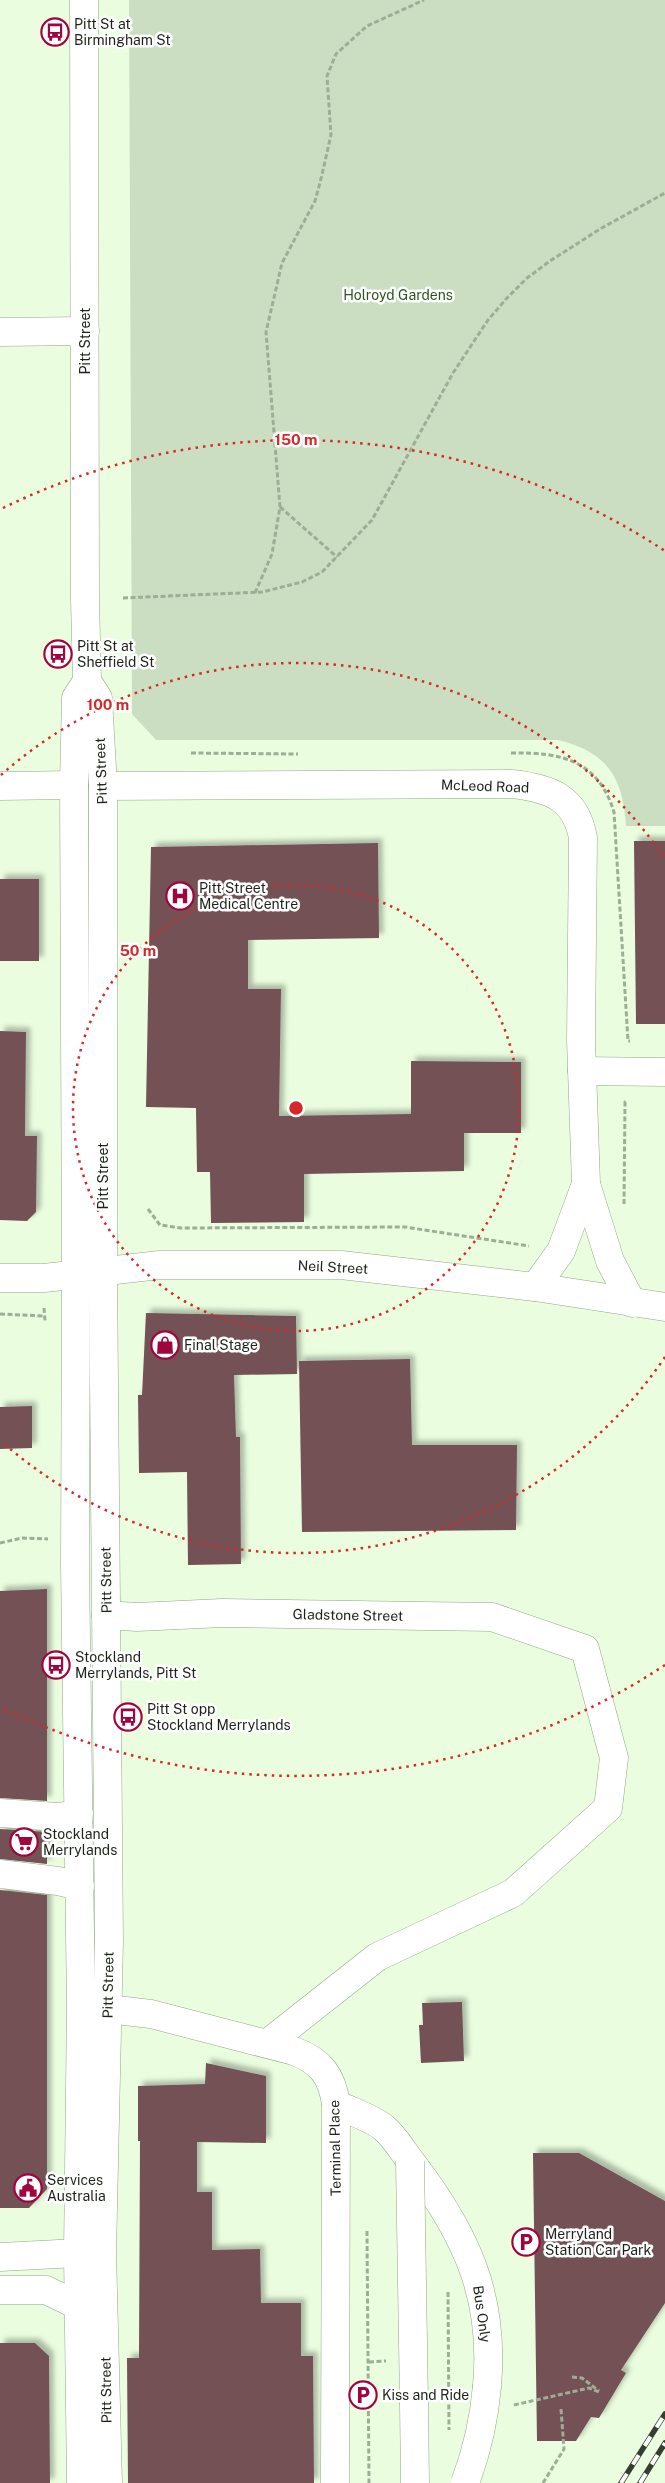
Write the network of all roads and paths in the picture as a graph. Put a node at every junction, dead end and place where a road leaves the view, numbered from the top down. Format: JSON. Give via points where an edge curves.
{"nodes":[{"id":1,"x":84,"y":0,"type":"edge"},
{"id":2,"x":424,"y":0,"type":"edge"},
{"id":3,"x":665,"y":193,"type":"edge"},
{"id":4,"x":85,"y":331,"type":"junction"},
{"id":5,"x":0,"y":332,"type":"edge"},
{"id":6,"x":280,"y":507,"type":"junction"},
{"id":7,"x":338,"y":557,"type":"junction"},
{"id":8,"x":256,"y":593,"type":"junction"},
{"id":9,"x":123,"y":598,"type":"dead end"},
{"id":10,"x":87,"y":681,"type":"junction"},
{"id":11,"x":74,"y":784,"type":"junction"},
{"id":12,"x":0,"y":786,"type":"edge"},
{"id":13,"x":103,"y":786,"type":"junction"},
{"id":14,"x":582,"y":1071,"type":"junction"},
{"id":15,"x":665,"y":1072,"type":"edge"},
{"id":16,"x":625,"y":1102,"type":"dead end"},
{"id":17,"x":586,"y":1184,"type":"junction"},
{"id":18,"x":624,"y":1207,"type":"dead end"},
{"id":19,"x":148,"y":1209,"type":"dead end"},
{"id":20,"x":537,"y":1248,"type":"dead end"},
{"id":21,"x":103,"y":1270,"type":"junction"},
{"id":22,"x":76,"y":1272,"type":"junction"},
{"id":23,"x":0,"y":1278,"type":"edge"},
{"id":24,"x":535,"y":1287,"type":"junction"},
{"id":25,"x":632,"y":1303,"type":"junction"},
{"id":26,"x":665,"y":1307,"type":"edge"},
{"id":27,"x":0,"y":1314,"type":"edge"},
{"id":28,"x":44,"y":1316,"type":"dead end"},
{"id":29,"x":56,"y":1540,"type":"dead end"},
{"id":30,"x":0,"y":1542,"type":"edge"},
{"id":31,"x":106,"y":1615,"type":"junction"},
{"id":32,"x":0,"y":1813,"type":"edge"},
{"id":33,"x":78,"y":1814,"type":"junction"},
{"id":34,"x":0,"y":1874,"type":"edge"},
{"id":35,"x":80,"y":1886,"type":"junction"},
{"id":36,"x":81,"y":2007,"type":"junction"},
{"id":37,"x":108,"y":2008,"type":"junction"},
{"id":38,"x":268,"y":2044,"type":"junction"},
{"id":39,"x":336,"y":2104,"type":"junction"},
{"id":40,"x":410,"y":2161,"type":"junction"},
{"id":41,"x":367,"y":2224,"type":"dead end"},
{"id":42,"x":78,"y":2253,"type":"junction"},
{"id":43,"x":0,"y":2256,"type":"edge"},
{"id":44,"x":448,"y":2282,"type":"dead end"},
{"id":45,"x":0,"y":2290,"type":"edge"},
{"id":46,"x":79,"y":2306,"type":"junction"},
{"id":47,"x":572,"y":2377,"type":"dead end"},
{"id":48,"x":514,"y":2405,"type":"dead end"},
{"id":49,"x":561,"y":2410,"type":"dead end"},
{"id":50,"x":476,"y":2453,"type":"junction"},
{"id":51,"x":81,"y":2483,"type":"edge"},
{"id":52,"x":108,"y":2483,"type":"edge"},
{"id":53,"x":336,"y":2483,"type":"edge"},
{"id":54,"x":369,"y":2483,"type":"edge"},
{"id":55,"x":415,"y":2483,"type":"edge"},
{"id":56,"x":465,"y":2483,"type":"edge"},
{"id":57,"x":543,"y":2483,"type":"edge"}],
"edges":[{"from":1,"to":4,"type":"street","name":"Pitt Street"},
{"from":2,"to":6,"type":"path","via":[[367,26],[336,54],[327,76],[331,135],[321,179],[315,201],[282,263],[266,332]]},
{"from":3,"to":7,"type":"path","via":[[550,261],[507,298],[452,373],[372,520]]},
{"from":4,"to":5,"type":"street"},
{"from":4,"to":10,"type":"street","name":"Pitt Street","via":[[84,599]]},
{"from":6,"to":7,"type":"path"},
{"from":6,"to":8,"type":"path","via":[[272,554]]},
{"from":7,"to":8,"type":"path","via":[[322,572],[302,582]]},
{"from":8,"to":9,"type":"path"},
{"from":10,"to":11,"type":"street","name":"Pitt Street","via":[[76,698]]},
{"from":10,"to":13,"type":"street","name":"Pitt Street","via":[[98,698]]},
{"from":11,"to":12,"type":"street"},
{"from":11,"to":22,"type":"street","name":"Pitt Street"},
{"from":13,"to":14,"type":"street","name":"McLeod Road","via":[[512,784],[532,786],[564,800],[574,809],[583,838]]},
{"from":13,"to":21,"type":"street","name":"Pitt Street"},
{"from":14,"to":15,"type":"street"},
{"from":14,"to":17,"type":"street","name":"McLeod Road"},
{"from":16,"to":18,"type":"path"},
{"from":17,"to":24,"type":"street","name":"McLeod Road","via":[[562,1251]]},
{"from":17,"to":25,"type":"street","name":"McLeod Road","via":[[610,1262]]},
{"from":19,"to":20,"type":"path","via":[[160,1225],[181,1228],[405,1227]]},
{"from":21,"to":22,"type":"street","name":"Neil Street"},
{"from":21,"to":24,"type":"street","name":"Neil Street","via":[[160,1265],[341,1265]]},
{"from":21,"to":31,"type":"street","name":"Pitt Street"},
{"from":22,"to":23,"type":"street","name":"Neil Street","via":[[44,1278]]},
{"from":22,"to":33,"type":"street","name":"Pitt Street"},
{"from":24,"to":25,"type":"street","name":"Neil Street"},
{"from":25,"to":26,"type":"street","name":"Neil Street"},
{"from":27,"to":28,"type":"path"},
{"from":29,"to":30,"type":"path","via":[[22,1538]]},
{"from":31,"to":37,"type":"street","name":"Pitt Street"},
{"from":31,"to":38,"type":"street","name":"Gladstone Street","via":[[137,1617],[222,1613],[492,1617],[585,1649],[614,1758],[608,1808],[514,1893],[377,1957]]},
{"from":32,"to":33,"type":"street"},
{"from":33,"to":35,"type":"street","name":"Pitt Street"},
{"from":34,"to":35,"type":"street","via":[[58,1880]]},
{"from":35,"to":36,"type":"street","name":"Pitt Street"},
{"from":36,"to":37,"type":"street","name":"Terminal Place"},
{"from":36,"to":42,"type":"street","name":"Pitt Street"},
{"from":37,"to":38,"type":"street","name":"Terminal Place","via":[[151,2014]]},
{"from":37,"to":52,"type":"street","name":"Pitt Street","via":[[102,2253]]},
{"from":38,"to":39,"type":"street","name":"Terminal Place","via":[[308,2056],[319,2064],[328,2074]]},
{"from":39,"to":40,"type":"street","name":"Bus Only","via":[[384,2127]]},
{"from":39,"to":53,"type":"street","name":"Terminal Place"},
{"from":40,"to":50,"type":"street","name":"Bus Only","bridge":true,"via":[[441,2201],[458,2231],[472,2261],[482,2295],[488,2376]]},
{"from":40,"to":55,"type":"street","bridge":true},
{"from":41,"to":54,"type":"path"},
{"from":42,"to":43,"type":"street"},
{"from":42,"to":46,"type":"street","name":"Pitt Street"},
{"from":44,"to":50,"type":"path","via":[[449,2442]]},
{"from":45,"to":46,"type":"street","via":[[46,2290]]},
{"from":46,"to":51,"type":"street","name":"Pitt Street"},
{"from":47,"to":48,"type":"path","via":[[582,2378],[599,2392],[589,2388]]},
{"from":49,"to":57,"type":"path","via":[[564,2449]]},
{"from":50,"to":56,"type":"street","name":"Bus Only","bridge":true}]}
